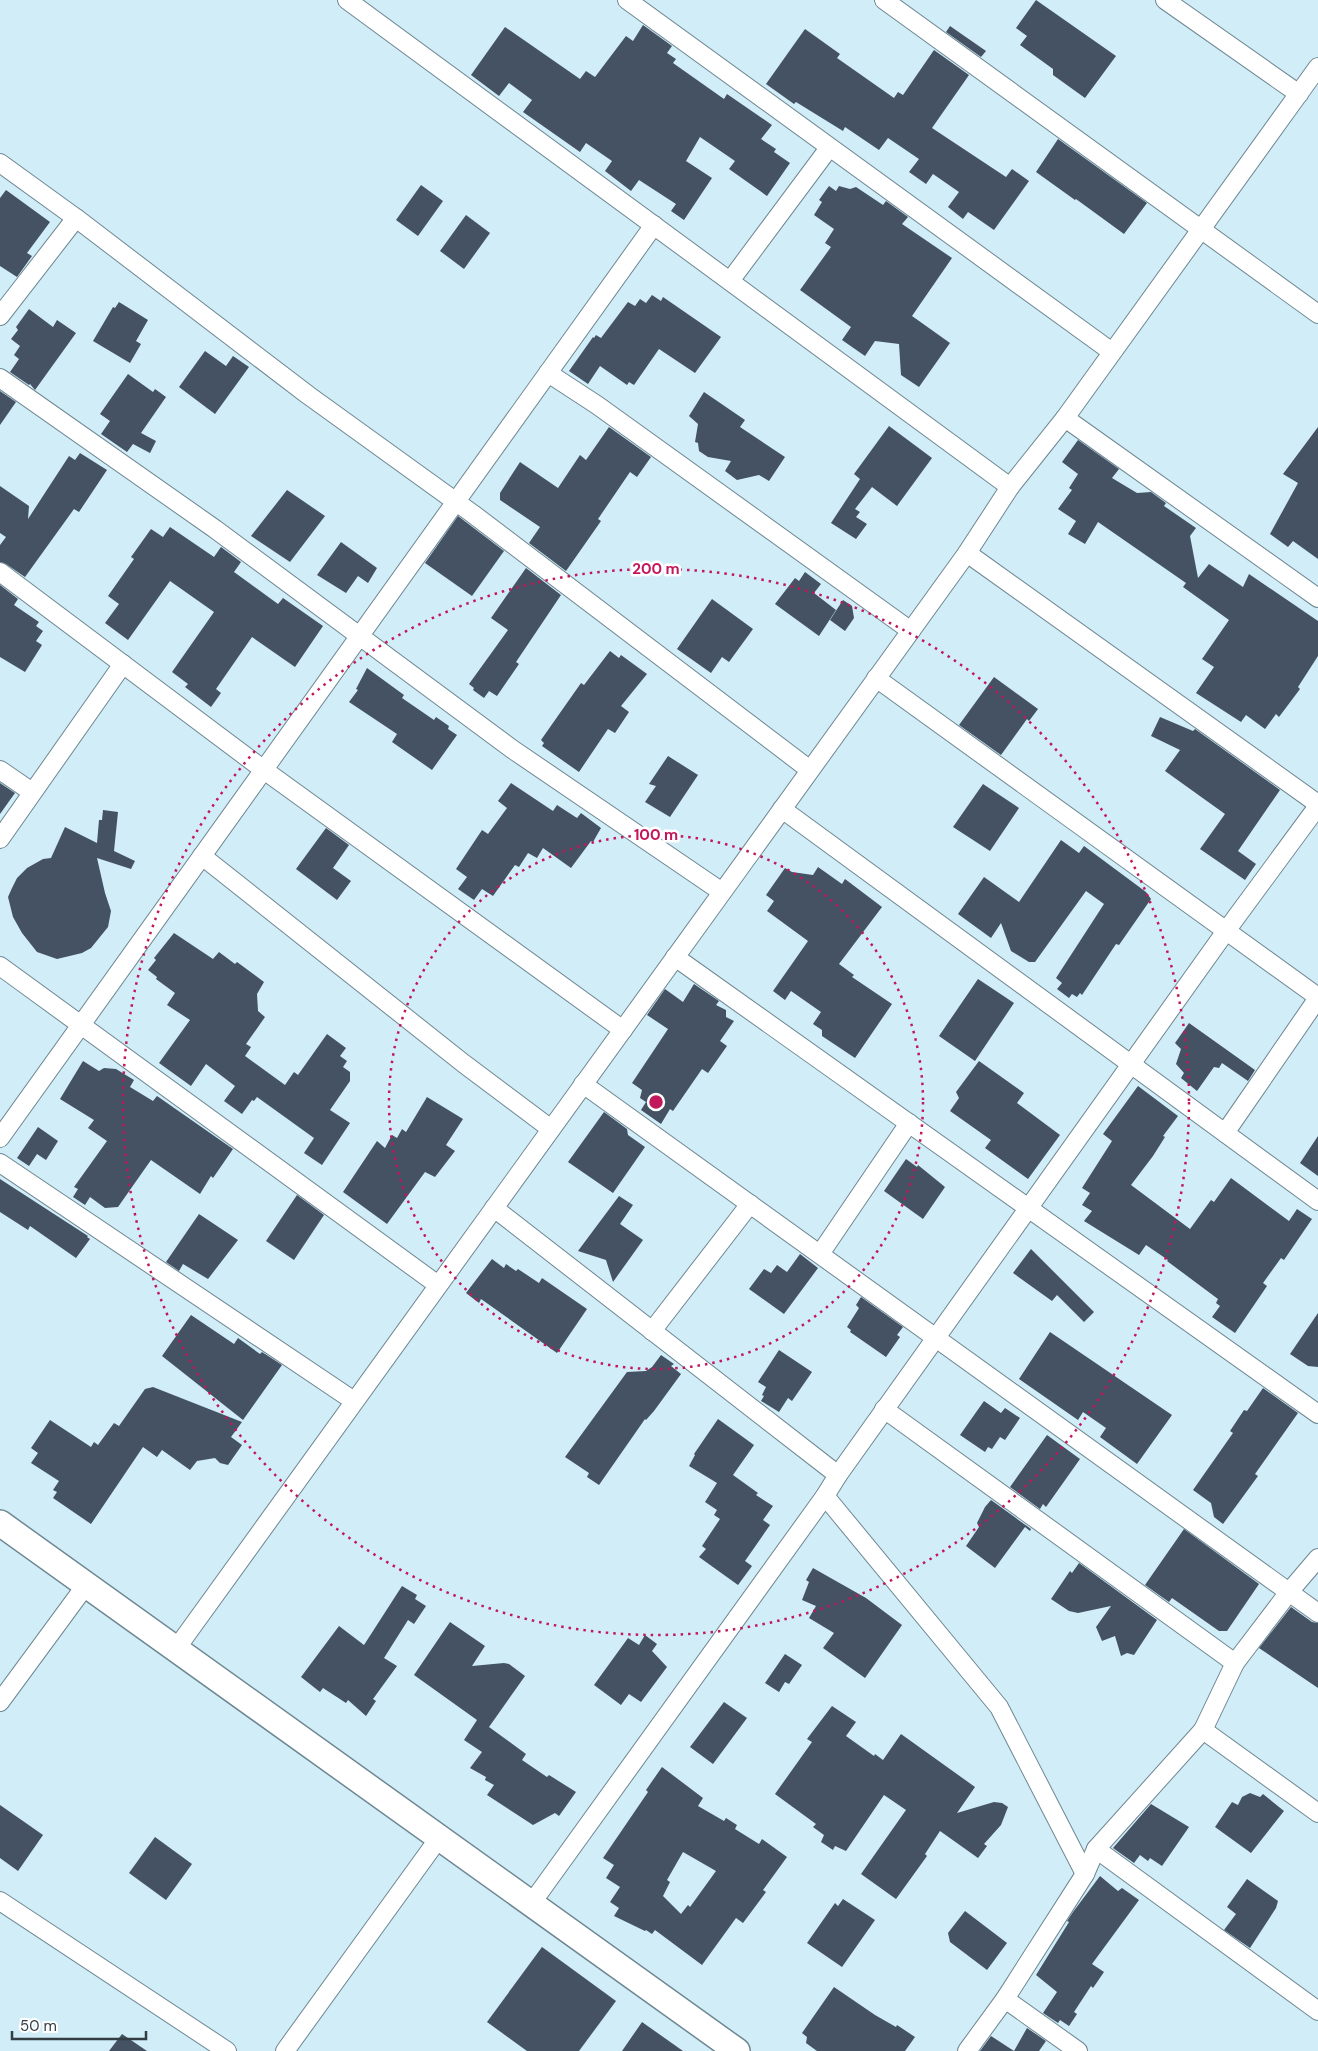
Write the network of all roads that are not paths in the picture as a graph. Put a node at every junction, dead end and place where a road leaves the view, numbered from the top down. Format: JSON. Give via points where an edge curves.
{"nodes":[{"id":1,"x":347,"y":0,"type":"edge"},
{"id":2,"x":627,"y":0,"type":"edge"},
{"id":3,"x":884,"y":0,"type":"edge"},
{"id":4,"x":1165,"y":0,"type":"edge"},
{"id":5,"x":1318,"y":67,"type":"edge"},
{"id":6,"x":1299,"y":94,"type":"junction"},
{"id":7,"x":829,"y":148,"type":"junction"},
{"id":8,"x":0,"y":163,"type":"edge"},
{"id":9,"x":76,"y":218,"type":"junction"},
{"id":10,"x":654,"y":225,"type":"junction"},
{"id":11,"x":1202,"y":228,"type":"junction"},
{"id":12,"x":730,"y":281,"type":"junction"},
{"id":13,"x":1318,"y":314,"type":"edge"},
{"id":14,"x":0,"y":316,"type":"edge"},
{"id":15,"x":1112,"y":352,"type":"junction"},
{"id":16,"x":548,"y":373,"type":"junction"},
{"id":17,"x":0,"y":378,"type":"edge"},
{"id":18,"x":1065,"y":418,"type":"junction"},
{"id":19,"x":1010,"y":486,"type":"junction"},
{"id":20,"x":455,"y":501,"type":"junction"},
{"id":21,"x":967,"y":553,"type":"junction"},
{"id":22,"x":0,"y":572,"type":"edge"},
{"id":23,"x":1318,"y":598,"type":"edge"},
{"id":24,"x":911,"y":631,"type":"junction"},
{"id":25,"x":359,"y":636,"type":"junction"},
{"id":26,"x":123,"y":664,"type":"junction"},
{"id":27,"x":876,"y":678,"type":"junction"},
{"id":28,"x":0,"y":770,"type":"edge"},
{"id":29,"x":264,"y":770,"type":"junction"},
{"id":30,"x":810,"y":770,"type":"junction"},
{"id":31,"x":32,"y":792,"type":"junction"},
{"id":32,"x":1318,"y":805,"type":"edge"},
{"id":33,"x":782,"y":809,"type":"junction"},
{"id":34,"x":0,"y":839,"type":"edge"},
{"id":35,"x":202,"y":856,"type":"junction"},
{"id":36,"x":722,"y":892,"type":"junction"},
{"id":37,"x":1226,"y":931,"type":"junction"},
{"id":38,"x":675,"y":957,"type":"junction"},
{"id":39,"x":0,"y":966,"type":"edge"},
{"id":40,"x":1318,"y":997,"type":"edge"},
{"id":41,"x":81,"y":1025,"type":"junction"},
{"id":42,"x":622,"y":1030,"type":"junction"},
{"id":43,"x":1131,"y":1064,"type":"junction"},
{"id":44,"x":584,"y":1084,"type":"junction"},
{"id":45,"x":910,"y":1123,"type":"junction"},
{"id":46,"x":551,"y":1129,"type":"junction"},
{"id":47,"x":1225,"y":1132,"type":"junction"},
{"id":48,"x":0,"y":1138,"type":"edge"},
{"id":49,"x":0,"y":1163,"type":"edge"},
{"id":50,"x":1318,"y":1201,"type":"edge"},
{"id":51,"x":750,"y":1204,"type":"junction"},
{"id":52,"x":494,"y":1208,"type":"junction"},
{"id":53,"x":1028,"y":1208,"type":"junction"},
{"id":54,"x":820,"y":1254,"type":"junction"},
{"id":55,"x":438,"y":1285,"type":"junction"},
{"id":56,"x":652,"y":1331,"type":"junction"},
{"id":57,"x":935,"y":1338,"type":"junction"},
{"id":58,"x":354,"y":1401,"type":"junction"},
{"id":59,"x":884,"y":1409,"type":"junction"},
{"id":60,"x":1318,"y":1414,"type":"edge"},
{"id":61,"x":838,"y":1475,"type":"junction"},
{"id":62,"x":826,"y":1496,"type":"junction"},
{"id":63,"x":0,"y":1523,"type":"edge"},
{"id":64,"x":1318,"y":1558,"type":"edge"},
{"id":65,"x":86,"y":1585,"type":"junction"},
{"id":66,"x":1289,"y":1592,"type":"junction"},
{"id":67,"x":1318,"y":1613,"type":"edge"},
{"id":68,"x":176,"y":1648,"type":"junction"},
{"id":69,"x":1235,"y":1663,"type":"junction"},
{"id":70,"x":0,"y":1702,"type":"edge"},
{"id":71,"x":1202,"y":1730,"type":"junction"},
{"id":72,"x":1318,"y":1813,"type":"edge"},
{"id":73,"x":439,"y":1838,"type":"junction"},
{"id":74,"x":1096,"y":1849,"type":"junction"},
{"id":75,"x":1085,"y":1874,"type":"junction"},
{"id":76,"x":0,"y":1901,"type":"edge"},
{"id":77,"x":531,"y":1904,"type":"junction"},
{"id":78,"x":1005,"y":1998,"type":"junction"},
{"id":79,"x":1318,"y":2011,"type":"edge"},
{"id":80,"x":227,"y":2051,"type":"edge"},
{"id":81,"x":285,"y":2051,"type":"edge"},
{"id":82,"x":737,"y":2051,"type":"edge"},
{"id":83,"x":967,"y":2051,"type":"edge"},
{"id":84,"x":1078,"y":2051,"type":"edge"}],
"edges":[{"from":1,"to":10,"type":"street"},
{"from":2,"to":7,"type":"street"},
{"from":3,"to":11,"type":"street"},
{"from":4,"to":6,"type":"street"},
{"from":5,"to":6,"type":"street"},
{"from":6,"to":11,"type":"street"},
{"from":7,"to":12,"type":"street"},
{"from":7,"to":15,"type":"street"},
{"from":8,"to":9,"type":"street"},
{"from":9,"to":14,"type":"street"},
{"from":9,"to":20,"type":"street","via":[[308,395]]},
{"from":10,"to":12,"type":"street"},
{"from":10,"to":16,"type":"street"},
{"from":11,"to":13,"type":"street"},
{"from":11,"to":15,"type":"street"},
{"from":12,"to":19,"type":"street"},
{"from":15,"to":18,"type":"street"},
{"from":16,"to":20,"type":"street"},
{"from":16,"to":24,"type":"street"},
{"from":17,"to":25,"type":"street","via":[[215,529]]},
{"from":18,"to":19,"type":"street"},
{"from":18,"to":23,"type":"street"},
{"from":19,"to":21,"type":"street"},
{"from":20,"to":25,"type":"street"},
{"from":20,"to":30,"type":"street"},
{"from":21,"to":24,"type":"street"},
{"from":21,"to":32,"type":"street"},
{"from":22,"to":26,"type":"street"},
{"from":24,"to":27,"type":"street"},
{"from":25,"to":29,"type":"street"},
{"from":25,"to":36,"type":"street","via":[[512,749]]},
{"from":26,"to":29,"type":"street"},
{"from":26,"to":31,"type":"street"},
{"from":27,"to":30,"type":"street"},
{"from":27,"to":37,"type":"street"},
{"from":28,"to":31,"type":"street"},
{"from":29,"to":35,"type":"street"},
{"from":29,"to":42,"type":"street"},
{"from":30,"to":33,"type":"street"},
{"from":31,"to":34,"type":"street"},
{"from":32,"to":37,"type":"street"},
{"from":33,"to":36,"type":"street"},
{"from":33,"to":43,"type":"street"},
{"from":35,"to":41,"type":"street"},
{"from":35,"to":46,"type":"street"},
{"from":36,"to":38,"type":"street"},
{"from":37,"to":40,"type":"street"},
{"from":37,"to":43,"type":"street"},
{"from":38,"to":42,"type":"street"},
{"from":38,"to":45,"type":"street"},
{"from":39,"to":41,"type":"street"},
{"from":40,"to":47,"type":"street"},
{"from":41,"to":48,"type":"street"},
{"from":41,"to":55,"type":"street"},
{"from":42,"to":44,"type":"street"},
{"from":43,"to":47,"type":"street"},
{"from":43,"to":53,"type":"street"},
{"from":44,"to":46,"type":"street"},
{"from":44,"to":51,"type":"street"},
{"from":45,"to":53,"type":"street"},
{"from":45,"to":54,"type":"street"},
{"from":46,"to":52,"type":"street"},
{"from":47,"to":50,"type":"street"},
{"from":49,"to":58,"type":"street"},
{"from":51,"to":54,"type":"street"},
{"from":51,"to":56,"type":"street"},
{"from":52,"to":55,"type":"street"},
{"from":52,"to":56,"type":"street"},
{"from":53,"to":57,"type":"street"},
{"from":53,"to":60,"type":"street"},
{"from":54,"to":57,"type":"street"},
{"from":55,"to":58,"type":"street"},
{"from":56,"to":61,"type":"street"},
{"from":57,"to":59,"type":"street"},
{"from":57,"to":66,"type":"street"},
{"from":58,"to":68,"type":"street"},
{"from":59,"to":61,"type":"street"},
{"from":59,"to":69,"type":"street"},
{"from":61,"to":62,"type":"street"},
{"from":62,"to":75,"type":"street","via":[[999,1707]]},
{"from":62,"to":77,"type":"street"},
{"from":63,"to":65,"type":"street"},
{"from":64,"to":66,"type":"street"},
{"from":65,"to":68,"type":"street"},
{"from":65,"to":70,"type":"street"},
{"from":66,"to":67,"type":"street"},
{"from":66,"to":69,"type":"street"},
{"from":68,"to":73,"type":"street"},
{"from":69,"to":71,"type":"street"},
{"from":71,"to":72,"type":"street"},
{"from":71,"to":74,"type":"street"},
{"from":73,"to":77,"type":"street"},
{"from":73,"to":81,"type":"street"},
{"from":74,"to":75,"type":"street"},
{"from":74,"to":79,"type":"street"},
{"from":75,"to":78,"type":"street"},
{"from":76,"to":80,"type":"street"},
{"from":77,"to":82,"type":"street"},
{"from":78,"to":83,"type":"street"},
{"from":78,"to":84,"type":"street"}]}
